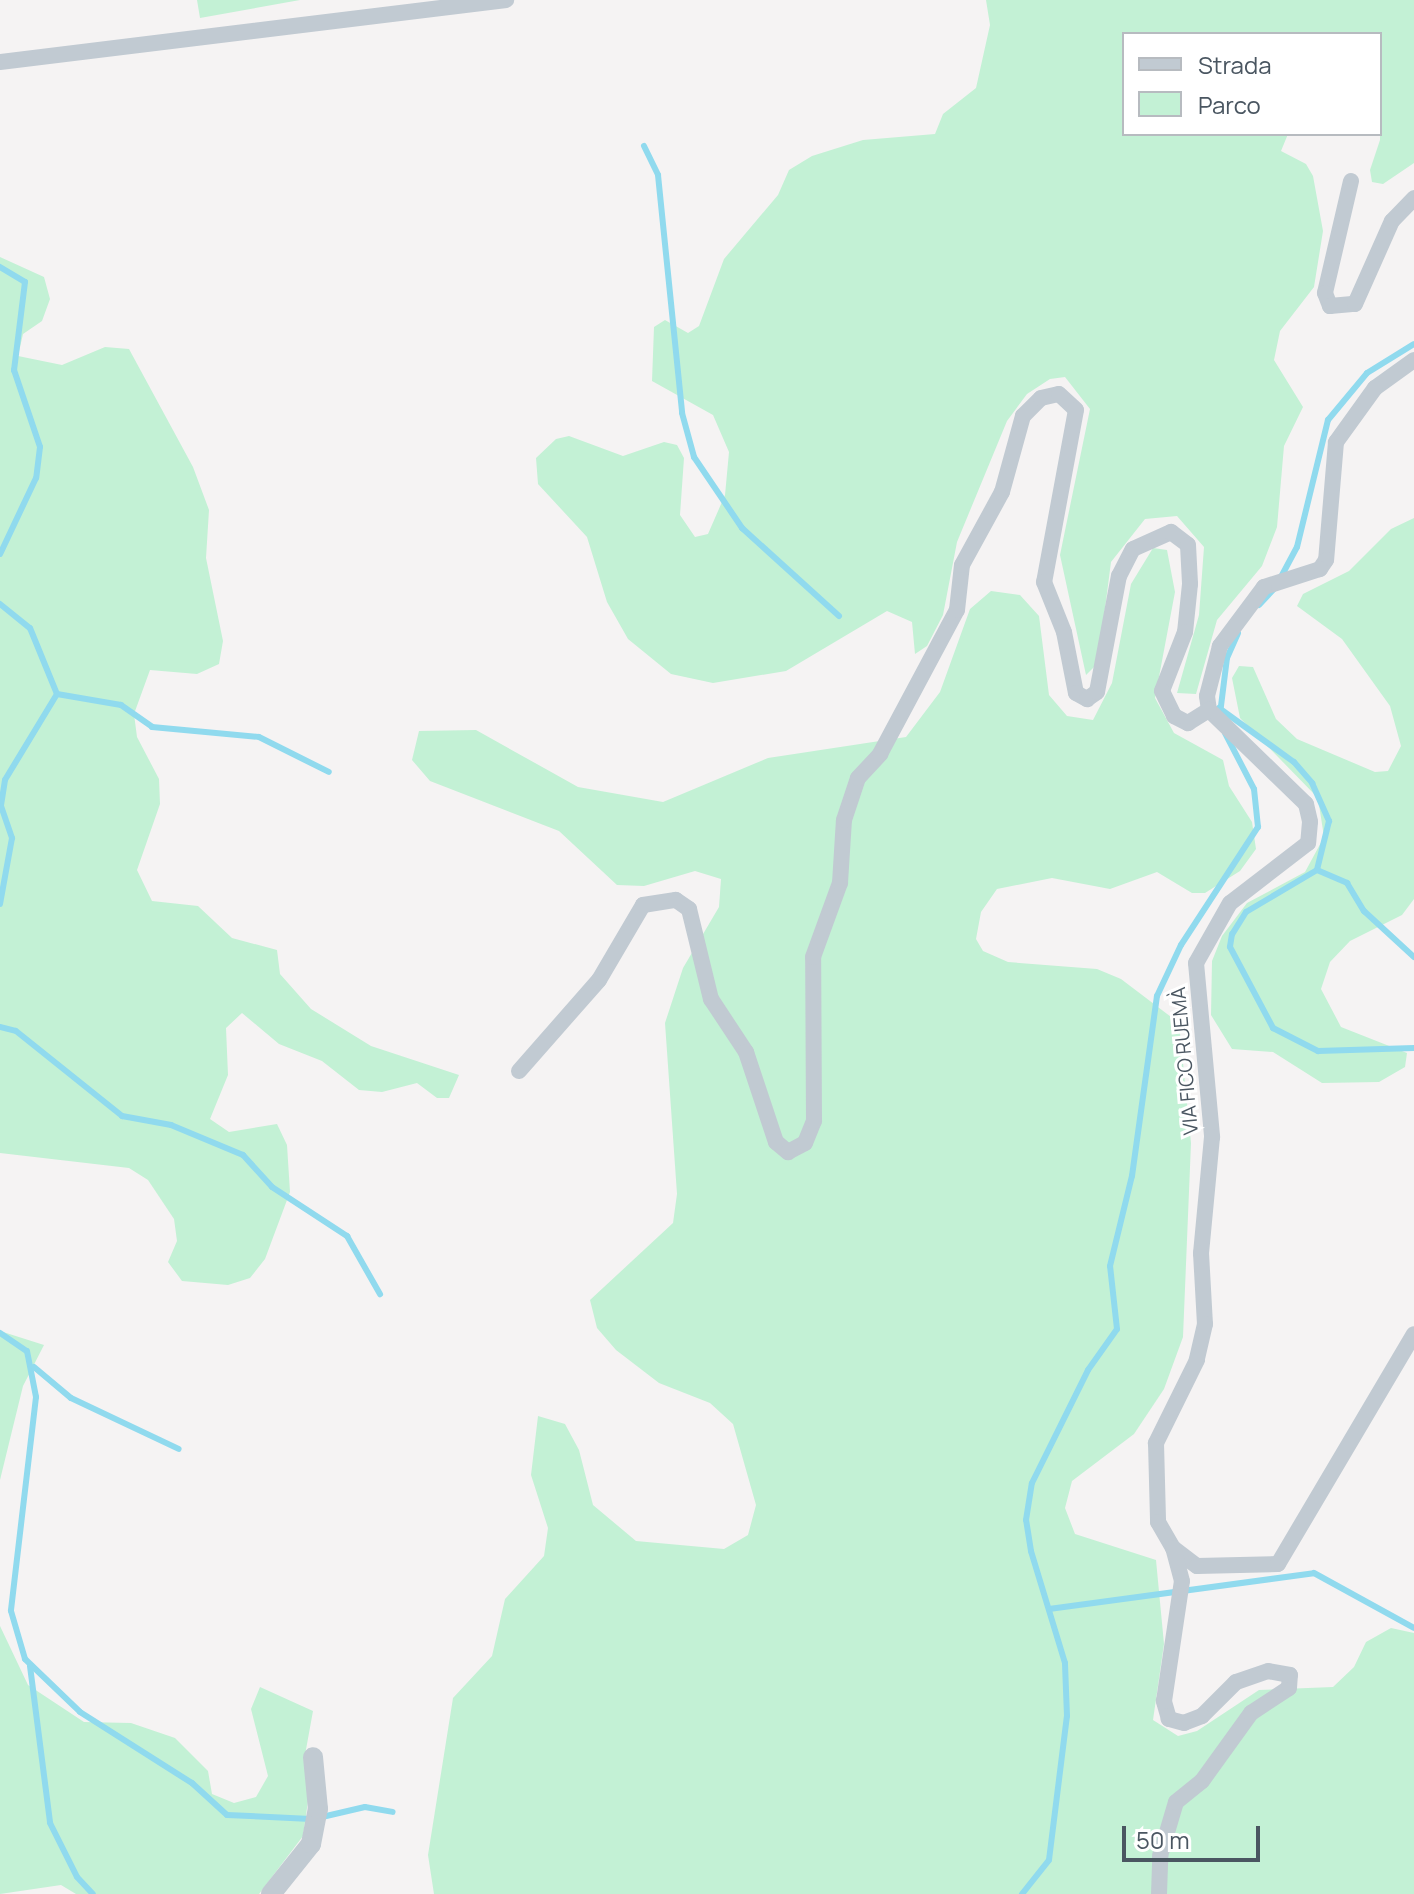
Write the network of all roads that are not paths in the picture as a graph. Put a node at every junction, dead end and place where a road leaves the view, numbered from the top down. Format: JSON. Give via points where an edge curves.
{"nodes":[{"id":1,"x":506,"y":0,"type":"edge"},
{"id":2,"x":0,"y":62,"type":"edge"},
{"id":3,"x":1351,"y":181,"type":"dead end"},
{"id":4,"x":1414,"y":198,"type":"edge"},
{"id":5,"x":1414,"y":360,"type":"edge"},
{"id":6,"x":1209,"y":710,"type":"junction"},
{"id":7,"x":519,"y":1071,"type":"dead end"},
{"id":8,"x":1414,"y":1334,"type":"edge"},
{"id":9,"x":1173,"y":1548,"type":"junction"},
{"id":10,"x":313,"y":1757,"type":"dead end"},
{"id":11,"x":271,"y":1894,"type":"edge"},
{"id":12,"x":1159,"y":1894,"type":"edge"}],
"edges":[{"from":1,"to":2,"type":"street"},
{"from":3,"to":4,"type":"street","via":[[1325,293],[1330,306],[1355,304],[1386,232]]},
{"from":5,"to":6,"type":"street","via":[[1375,388],[1336,442],[1326,560],[1320,569],[1264,587],[1220,646]]},
{"from":6,"to":7,"type":"street","via":[[1188,723],[1174,716],[1162,691],[1185,632],[1190,584],[1188,545],[1171,532],[1133,549],[1119,576],[1097,692],[1087,699],[1076,693],[1064,632],[1044,582],[1076,410],[1059,394],[1041,398],[1023,416],[1002,492],[962,565],[957,610],[880,754],[858,778],[844,820],[840,883],[813,957],[814,1121],[805,1143],[788,1152],[776,1142],[746,1052],[711,999],[689,909],[676,900],[643,905],[599,980]]},
{"from":6,"to":9,"type":"street","name":"VIA FICO RUEMÀ","via":[[1306,804],[1310,822],[1308,843],[1230,903],[1196,963],[1212,1137],[1201,1253],[1205,1324],[1197,1360],[1156,1443],[1158,1522]]},
{"from":8,"to":9,"type":"street","via":[[1278,1564],[1197,1566]]},
{"from":9,"to":12,"type":"street","name":"VIA FICO RUEMÀ","via":[[1182,1581],[1164,1701],[1169,1719],[1184,1723],[1202,1716],[1236,1682],[1268,1671],[1290,1675],[1289,1688],[1251,1713],[1202,1781],[1176,1802],[1160,1856]]},
{"from":10,"to":11,"type":"street","via":[[318,1809],[311,1844]]}]}
